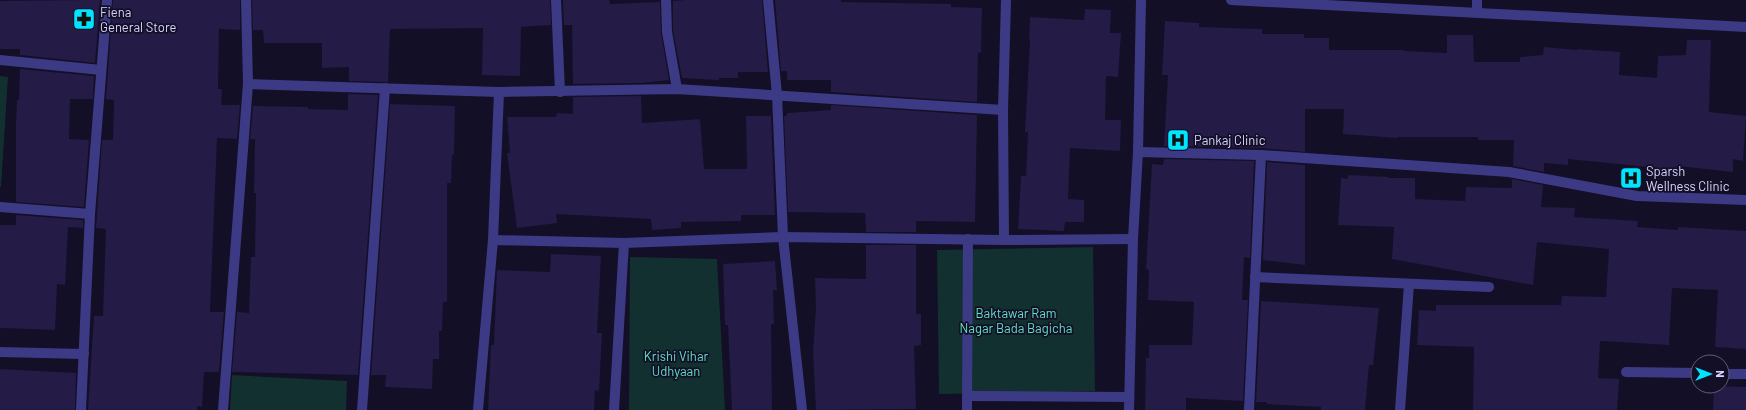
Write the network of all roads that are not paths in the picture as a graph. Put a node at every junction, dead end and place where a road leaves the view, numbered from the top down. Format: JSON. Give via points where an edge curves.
{"nodes":[{"id":1,"x":107,"y":0,"type":"edge"},
{"id":2,"x":246,"y":0,"type":"edge"},
{"id":3,"x":556,"y":0,"type":"edge"},
{"id":4,"x":666,"y":0,"type":"edge"},
{"id":5,"x":768,"y":0,"type":"edge"},
{"id":6,"x":1006,"y":0,"type":"edge"},
{"id":7,"x":1141,"y":0,"type":"edge"},
{"id":8,"x":1231,"y":0,"type":"edge"},
{"id":9,"x":1477,"y":0,"type":"edge"},
{"id":10,"x":1280,"y":1,"type":"edge"},
{"id":11,"x":1477,"y":12,"type":"junction"},
{"id":12,"x":1746,"y":27,"type":"edge"},
{"id":13,"x":0,"y":60,"type":"edge"},
{"id":14,"x":101,"y":70,"type":"junction"},
{"id":15,"x":248,"y":84,"type":"junction"},
{"id":16,"x":385,"y":88,"type":"junction"},
{"id":17,"x":677,"y":90,"type":"junction"},
{"id":18,"x":499,"y":92,"type":"junction"},
{"id":19,"x":560,"y":92,"type":"junction"},
{"id":20,"x":777,"y":95,"type":"junction"},
{"id":21,"x":1003,"y":110,"type":"junction"},
{"id":22,"x":1138,"y":152,"type":"junction"},
{"id":23,"x":1261,"y":155,"type":"junction"},
{"id":24,"x":1746,"y":200,"type":"edge"},
{"id":25,"x":0,"y":207,"type":"edge"},
{"id":26,"x":90,"y":214,"type":"junction"},
{"id":27,"x":783,"y":237,"type":"junction"},
{"id":28,"x":968,"y":239,"type":"junction"},
{"id":29,"x":1133,"y":239,"type":"junction"},
{"id":30,"x":493,"y":240,"type":"junction"},
{"id":31,"x":1004,"y":240,"type":"junction"},
{"id":32,"x":624,"y":243,"type":"junction"},
{"id":33,"x":1255,"y":277,"type":"junction"},
{"id":34,"x":1409,"y":284,"type":"junction"},
{"id":35,"x":1489,"y":287,"type":"dead end"},
{"id":36,"x":0,"y":352,"type":"edge"},
{"id":37,"x":84,"y":354,"type":"junction"},
{"id":38,"x":1626,"y":372,"type":"dead end"},
{"id":39,"x":1690,"y":373,"type":"edge"},
{"id":40,"x":1730,"y":374,"type":"edge"},
{"id":41,"x":1746,"y":374,"type":"edge"},
{"id":42,"x":967,"y":396,"type":"junction"},
{"id":43,"x":1129,"y":397,"type":"junction"},
{"id":44,"x":81,"y":410,"type":"edge"},
{"id":45,"x":223,"y":410,"type":"edge"},
{"id":46,"x":362,"y":410,"type":"edge"},
{"id":47,"x":478,"y":410,"type":"edge"},
{"id":48,"x":614,"y":410,"type":"edge"},
{"id":49,"x":802,"y":410,"type":"edge"},
{"id":50,"x":967,"y":410,"type":"edge"},
{"id":51,"x":1129,"y":410,"type":"edge"},
{"id":52,"x":1249,"y":410,"type":"edge"},
{"id":53,"x":1400,"y":410,"type":"edge"}],
"edges":[{"from":1,"to":14,"type":"street"},
{"from":2,"to":15,"type":"street"},
{"from":3,"to":19,"type":"street"},
{"from":4,"to":17,"type":"street","via":[[667,32]]},
{"from":5,"to":20,"type":"street"},
{"from":6,"to":21,"type":"street"},
{"from":7,"to":22,"type":"street"},
{"from":8,"to":10,"type":"street"},
{"from":9,"to":11,"type":"street"},
{"from":10,"to":11,"type":"street"},
{"from":11,"to":12,"type":"street"},
{"from":13,"to":14,"type":"street"},
{"from":14,"to":26,"type":"street"},
{"from":15,"to":16,"type":"street"},
{"from":15,"to":45,"type":"street"},
{"from":16,"to":18,"type":"street"},
{"from":16,"to":46,"type":"street"},
{"from":17,"to":19,"type":"street"},
{"from":17,"to":20,"type":"street"},
{"from":18,"to":19,"type":"street"},
{"from":18,"to":30,"type":"street"},
{"from":20,"to":21,"type":"street"},
{"from":20,"to":27,"type":"street"},
{"from":21,"to":31,"type":"street"},
{"from":22,"to":23,"type":"street"},
{"from":22,"to":29,"type":"street"},
{"from":23,"to":24,"type":"street","via":[[1509,172],[1637,196]]},
{"from":23,"to":33,"type":"street"},
{"from":25,"to":26,"type":"street"},
{"from":26,"to":37,"type":"street"},
{"from":27,"to":28,"type":"street"},
{"from":27,"to":32,"type":"street"},
{"from":27,"to":49,"type":"street"},
{"from":28,"to":31,"type":"street"},
{"from":28,"to":42,"type":"street"},
{"from":29,"to":31,"type":"street"},
{"from":29,"to":43,"type":"street"},
{"from":30,"to":32,"type":"street"},
{"from":30,"to":47,"type":"street"},
{"from":32,"to":48,"type":"street"},
{"from":33,"to":34,"type":"street"},
{"from":33,"to":52,"type":"street"},
{"from":34,"to":35,"type":"street"},
{"from":34,"to":53,"type":"street"},
{"from":36,"to":37,"type":"street"},
{"from":37,"to":44,"type":"street"},
{"from":38,"to":39,"type":"street"},
{"from":40,"to":41,"type":"street"},
{"from":42,"to":43,"type":"street"},
{"from":42,"to":50,"type":"street"},
{"from":43,"to":51,"type":"street"}]}
